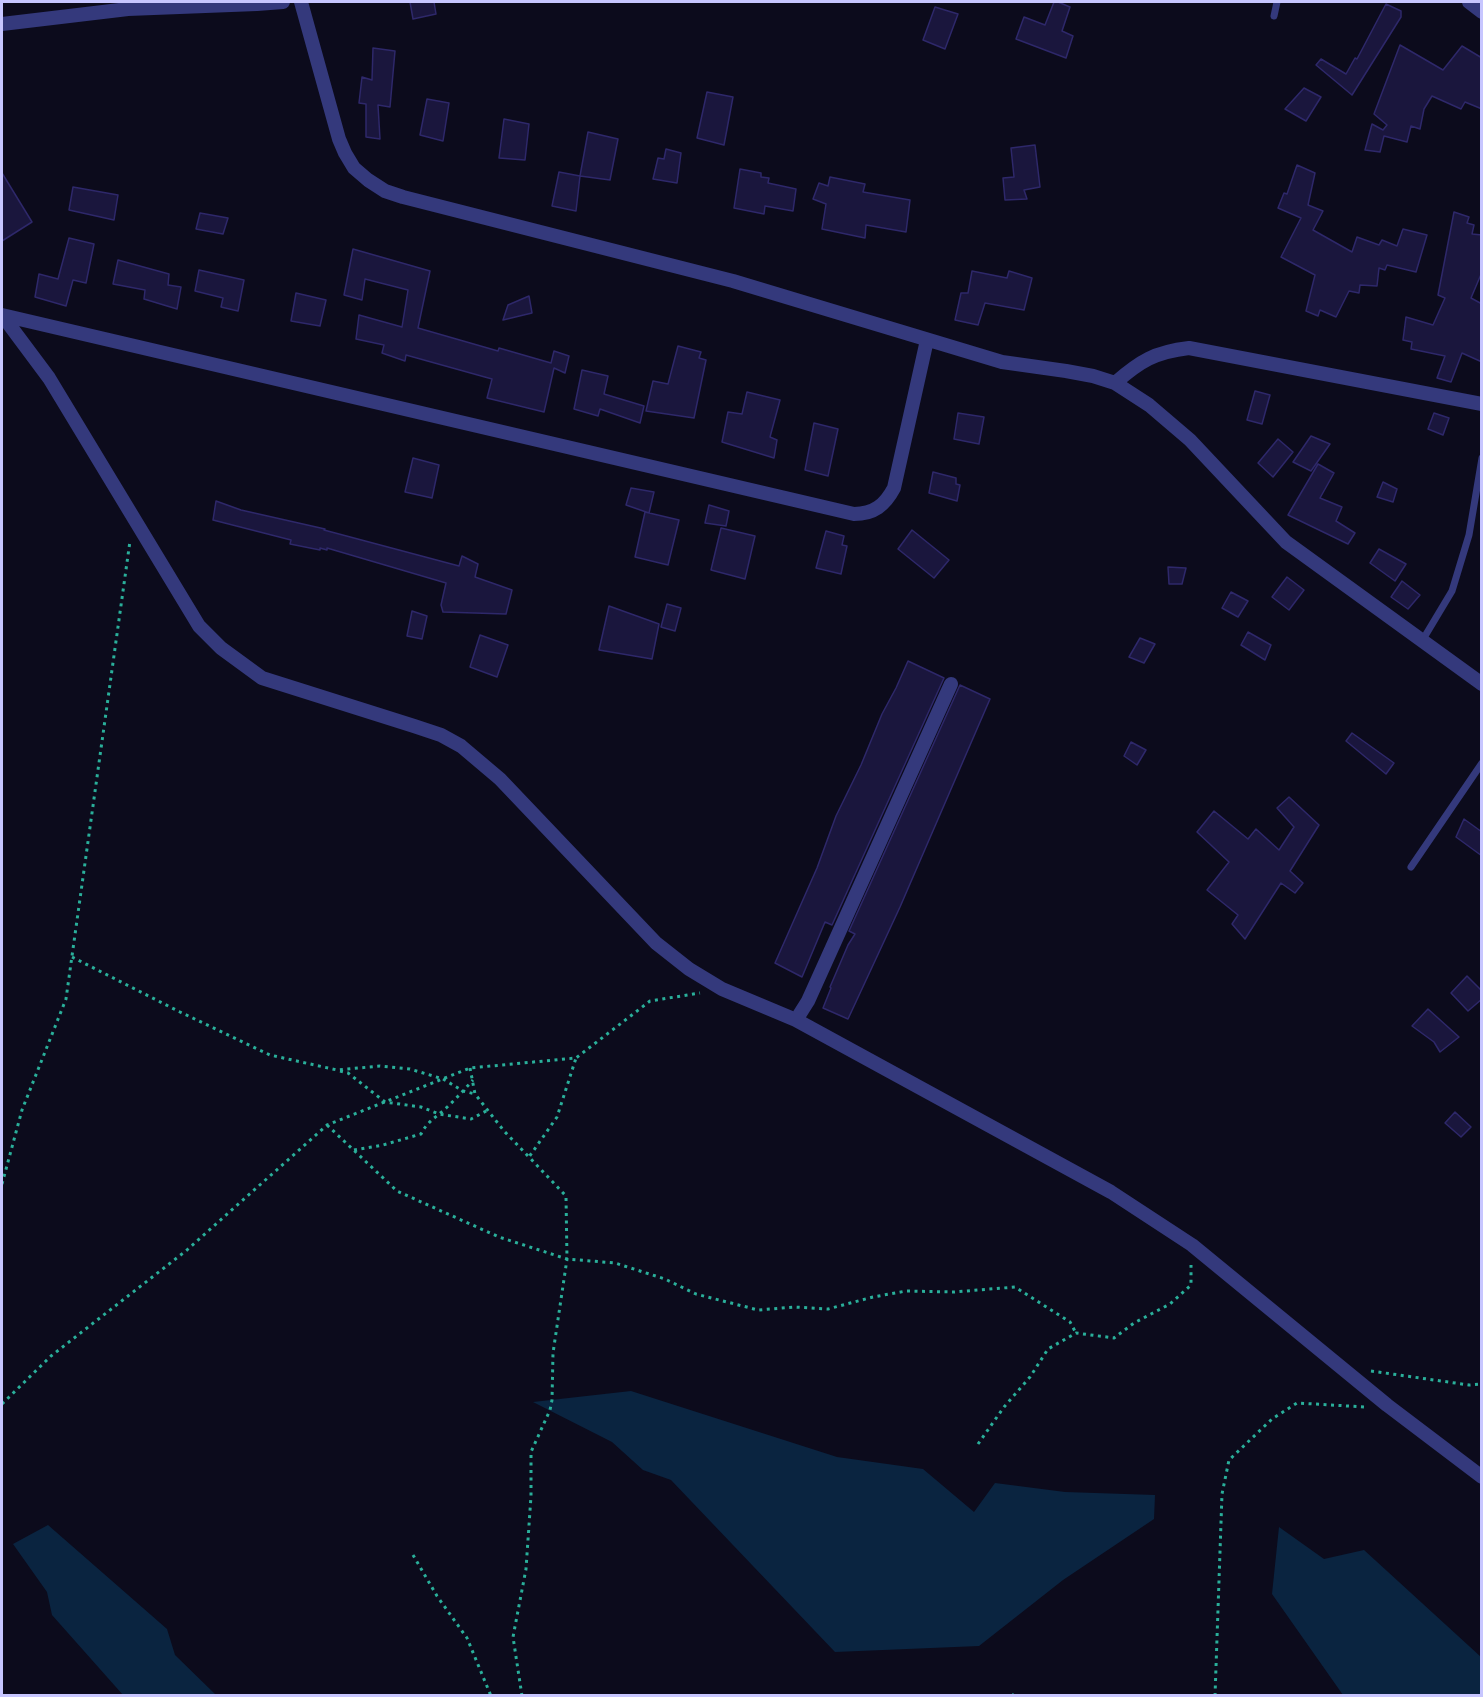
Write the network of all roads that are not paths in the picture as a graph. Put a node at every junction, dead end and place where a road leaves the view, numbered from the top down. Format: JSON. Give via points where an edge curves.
{"nodes":[{"id":1,"x":283,"y":2,"type":"edge"},
{"id":2,"x":301,"y":2,"type":"edge"},
{"id":3,"x":1277,"y":2,"type":"edge"},
{"id":4,"x":1468,"y":2,"type":"edge"},
{"id":5,"x":128,"y":5,"type":"edge"},
{"id":6,"x":1482,"y":12,"type":"edge"},
{"id":7,"x":1275,"y":16,"type":"dead end"},
{"id":8,"x":2,"y":24,"type":"edge"},
{"id":9,"x":2,"y":315,"type":"edge"},
{"id":10,"x":927,"y":340,"type":"junction"},
{"id":11,"x":1115,"y":383,"type":"junction"},
{"id":12,"x":1482,"y":404,"type":"edge"},
{"id":13,"x":1482,"y":458,"type":"edge"},
{"id":14,"x":1422,"y":641,"type":"junction"},
{"id":15,"x":951,"y":684,"type":"dead end"},
{"id":16,"x":1482,"y":684,"type":"edge"},
{"id":17,"x":1482,"y":764,"type":"edge"},
{"id":18,"x":1411,"y":867,"type":"dead end"},
{"id":19,"x":796,"y":1020,"type":"junction"},
{"id":20,"x":1482,"y":1478,"type":"edge"}],
"edges":[{"from":1,"to":5,"type":"street"},
{"from":2,"to":10,"type":"street","via":[[339,139],[354,168],[385,191],[733,281]]},
{"from":3,"to":7,"type":"lane"},
{"from":4,"to":6,"type":"street"},
{"from":5,"to":8,"type":"street"},
{"from":9,"to":10,"type":"street","via":[[854,514],[867,514],[879,508],[894,488]]},
{"from":9,"to":19,"type":"street","via":[[49,378],[199,626],[221,648],[262,678],[441,735],[461,746],[500,779],[656,943],[722,989]]},
{"from":10,"to":11,"type":"street","via":[[1002,362]]},
{"from":11,"to":12,"type":"street","via":[[1149,357],[1189,348]]},
{"from":11,"to":14,"type":"street","via":[[1149,405],[1190,440],[1286,542]]},
{"from":13,"to":14,"type":"lane","via":[[1469,535],[1452,591]]},
{"from":14,"to":16,"type":"street"},
{"from":15,"to":19,"type":"street"},
{"from":17,"to":18,"type":"lane"},
{"from":19,"to":20,"type":"street","via":[[1111,1192],[1192,1245]]}]}
